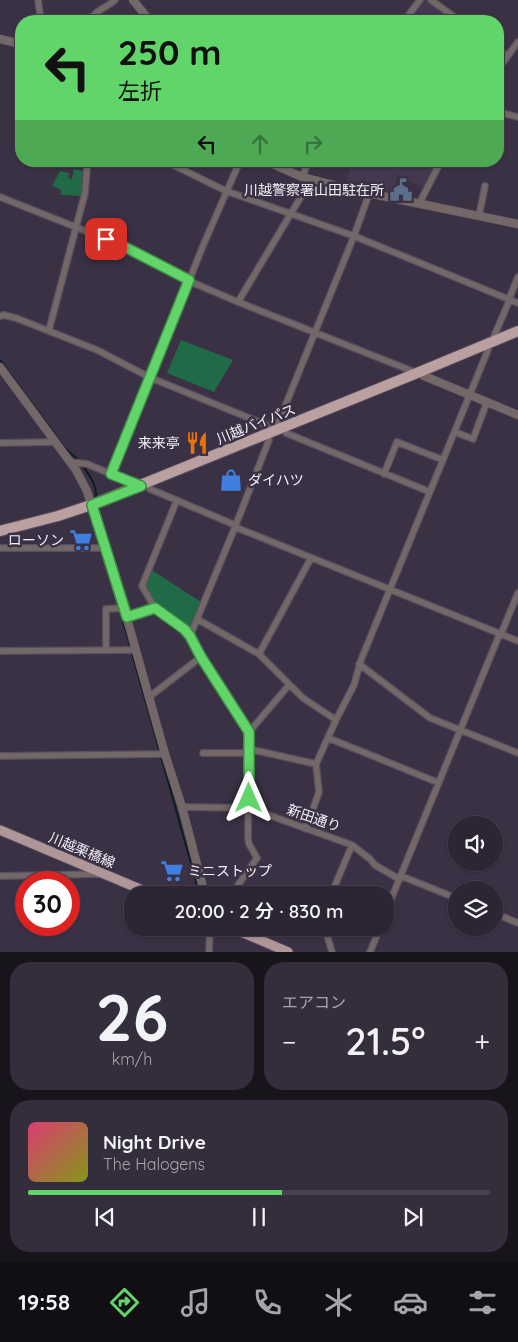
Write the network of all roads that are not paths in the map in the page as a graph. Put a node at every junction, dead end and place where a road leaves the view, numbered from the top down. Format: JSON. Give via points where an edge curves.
{"nodes":[{"id":1,"x":38,"y":0,"type":"edge"},
{"id":2,"x":114,"y":0,"type":"edge"},
{"id":3,"x":133,"y":0,"type":"edge"},
{"id":4,"x":420,"y":0,"type":"edge"},
{"id":5,"x":431,"y":0,"type":"edge"},
{"id":6,"x":40,"y":15,"type":"edge"},
{"id":7,"x":93,"y":15,"type":"edge"},
{"id":8,"x":145,"y":15,"type":"edge"},
{"id":9,"x":409,"y":15,"type":"edge"},
{"id":10,"x":452,"y":15,"type":"edge"},
{"id":11,"x":0,"y":38,"type":"edge"},
{"id":12,"x":15,"y":42,"type":"edge"},
{"id":13,"x":518,"y":42,"type":"edge"},
{"id":14,"x":504,"y":54,"type":"edge"},
{"id":15,"x":507,"y":56,"type":"junction"},
{"id":16,"x":504,"y":60,"type":"edge"},
{"id":17,"x":504,"y":114,"type":"edge"},
{"id":18,"x":518,"y":117,"type":"edge"},
{"id":19,"x":87,"y":167,"type":"edge"},
{"id":20,"x":177,"y":167,"type":"edge"},
{"id":21,"x":237,"y":167,"type":"edge"},
{"id":22,"x":280,"y":167,"type":"edge"},
{"id":23,"x":306,"y":167,"type":"edge"},
{"id":24,"x":438,"y":167,"type":"edge"},
{"id":25,"x":302,"y":177,"type":"junction"},
{"id":26,"x":311,"y":180,"type":"junction"},
{"id":27,"x":485,"y":186,"type":"dead end"},
{"id":28,"x":226,"y":191,"type":"junction"},
{"id":29,"x":369,"y":194,"type":"junction"},
{"id":30,"x":0,"y":197,"type":"edge"},
{"id":31,"x":419,"y":204,"type":"junction"},
{"id":32,"x":291,"y":214,"type":"junction"},
{"id":33,"x":479,"y":216,"type":"junction"},
{"id":34,"x":518,"y":224,"type":"edge"},
{"id":35,"x":75,"y":227,"type":"junction"},
{"id":36,"x":354,"y":236,"type":"junction"},
{"id":37,"x":518,"y":277,"type":"edge"},
{"id":38,"x":189,"y":280,"type":"junction"},
{"id":39,"x":509,"y":299,"type":"junction"},
{"id":40,"x":238,"y":302,"type":"junction"},
{"id":41,"x":518,"y":303,"type":"edge"},
{"id":42,"x":0,"y":316,"type":"edge"},
{"id":43,"x":49,"y":330,"type":"junction"},
{"id":44,"x":518,"y":331,"type":"edge"},
{"id":45,"x":315,"y":332,"type":"junction"},
{"id":46,"x":518,"y":338,"type":"edge"},
{"id":47,"x":490,"y":346,"type":"junction"},
{"id":48,"x":0,"y":367,"type":"edge"},
{"id":49,"x":421,"y":375,"type":"junction"},
{"id":50,"x":151,"y":378,"type":"junction"},
{"id":51,"x":470,"y":395,"type":"junction"},
{"id":52,"x":488,"y":402,"type":"junction"},
{"id":53,"x":518,"y":415,"type":"edge"},
{"id":54,"x":455,"y":432,"type":"junction"},
{"id":55,"x":277,"y":434,"type":"junction"},
{"id":56,"x":55,"y":442,"type":"junction"},
{"id":57,"x":0,"y":443,"type":"edge"},
{"id":58,"x":443,"y":460,"type":"junction"},
{"id":59,"x":70,"y":462,"type":"junction"},
{"id":60,"x":111,"y":474,"type":"junction"},
{"id":61,"x":384,"y":474,"type":"junction"},
{"id":62,"x":145,"y":487,"type":"junction"},
{"id":63,"x":430,"y":492,"type":"junction"},
{"id":64,"x":177,"y":500,"type":"junction"},
{"id":65,"x":92,"y":508,"type":"junction"},
{"id":66,"x":235,"y":526,"type":"junction"},
{"id":67,"x":0,"y":531,"type":"edge"},
{"id":68,"x":0,"y":537,"type":"edge"},
{"id":69,"x":0,"y":548,"type":"edge"},
{"id":70,"x":106,"y":548,"type":"junction"},
{"id":71,"x":311,"y":558,"type":"junction"},
{"id":72,"x":390,"y":589,"type":"junction"},
{"id":73,"x":518,"y":593,"type":"edge"},
{"id":74,"x":124,"y":608,"type":"junction"},
{"id":75,"x":155,"y":608,"type":"junction"},
{"id":76,"x":127,"y":617,"type":"junction"},
{"id":77,"x":197,"y":619,"type":"junction"},
{"id":78,"x":500,"y":634,"type":"junction"},
{"id":79,"x":190,"y":636,"type":"junction"},
{"id":80,"x":518,"y":641,"type":"edge"},
{"id":81,"x":106,"y":650,"type":"junction"},
{"id":82,"x":136,"y":650,"type":"junction"},
{"id":83,"x":0,"y":651,"type":"edge"},
{"id":84,"x":259,"y":654,"type":"junction"},
{"id":85,"x":201,"y":657,"type":"junction"},
{"id":86,"x":359,"y":664,"type":"junction"},
{"id":87,"x":289,"y":685,"type":"junction"},
{"id":88,"x":149,"y":697,"type":"junction"},
{"id":89,"x":336,"y":720,"type":"junction"},
{"id":90,"x":460,"y":730,"type":"junction"},
{"id":91,"x":249,"y":732,"type":"junction"},
{"id":92,"x":328,"y":738,"type":"junction"},
{"id":93,"x":249,"y":751,"type":"junction"},
{"id":94,"x":203,"y":753,"type":"dead end"},
{"id":95,"x":518,"y":753,"type":"edge"},
{"id":96,"x":165,"y":754,"type":"junction"},
{"id":97,"x":0,"y":756,"type":"edge"},
{"id":98,"x":316,"y":764,"type":"junction"},
{"id":99,"x":439,"y":783,"type":"junction"},
{"id":100,"x":182,"y":808,"type":"junction"},
{"id":101,"x":249,"y":808,"type":"junction"},
{"id":102,"x":306,"y":829,"type":"junction"},
{"id":103,"x":0,"y":830,"type":"edge"},
{"id":104,"x":352,"y":845,"type":"junction"},
{"id":105,"x":102,"y":874,"type":"junction"},
{"id":106,"x":0,"y":876,"type":"edge"},
{"id":107,"x":400,"y":878,"type":"junction"},
{"id":108,"x":132,"y":886,"type":"edge"},
{"id":109,"x":203,"y":886,"type":"edge"},
{"id":110,"x":237,"y":886,"type":"edge"},
{"id":111,"x":335,"y":886,"type":"edge"},
{"id":112,"x":394,"y":892,"type":"edge"},
{"id":113,"x":448,"y":895,"type":"edge"},
{"id":114,"x":503,"y":917,"type":"edge"},
{"id":115,"x":518,"y":923,"type":"edge"},
{"id":116,"x":210,"y":936,"type":"edge"},
{"id":117,"x":251,"y":936,"type":"edge"},
{"id":118,"x":327,"y":936,"type":"edge"},
{"id":119,"x":377,"y":936,"type":"edge"},
{"id":120,"x":209,"y":952,"type":"edge"},
{"id":121,"x":288,"y":952,"type":"edge"},
{"id":122,"x":332,"y":952,"type":"edge"},
{"id":123,"x":370,"y":952,"type":"edge"}],
"edges":[{"from":1,"to":6,"type":"street"},
{"from":2,"to":7,"type":"street"},
{"from":3,"to":8,"type":"street"},
{"from":4,"to":9,"type":"street"},
{"from":5,"to":10,"type":"street"},
{"from":11,"to":12,"type":"street"},
{"from":13,"to":15,"type":"street"},
{"from":14,"to":15,"type":"street"},
{"from":15,"to":16,"type":"street"},
{"from":17,"to":18,"type":"street"},
{"from":19,"to":35,"type":"street"},
{"from":20,"to":28,"type":"street"},
{"from":21,"to":28,"type":"street"},
{"from":22,"to":25,"type":"street"},
{"from":23,"to":25,"type":"street"},
{"from":24,"to":31,"type":"street"},
{"from":25,"to":26,"type":"street"},
{"from":26,"to":29,"type":"street"},
{"from":26,"to":32,"type":"street"},
{"from":27,"to":33,"type":"street"},
{"from":28,"to":32,"type":"street"},
{"from":28,"to":38,"type":"street"},
{"from":29,"to":31,"type":"street"},
{"from":29,"to":36,"type":"street"},
{"from":30,"to":35,"type":"street"},
{"from":31,"to":33,"type":"street"},
{"from":32,"to":36,"type":"street"},
{"from":32,"to":40,"type":"street"},
{"from":33,"to":34,"type":"street"},
{"from":35,"to":38,"type":"street","via":[[121,245]]},
{"from":35,"to":43,"type":"street"},
{"from":36,"to":39,"type":"street"},
{"from":36,"to":45,"type":"street"},
{"from":37,"to":39,"type":"street"},
{"from":38,"to":40,"type":"street"},
{"from":38,"to":50,"type":"street"},
{"from":39,"to":41,"type":"street"},
{"from":39,"to":47,"type":"street"},
{"from":40,"to":45,"type":"street"},
{"from":42,"to":43,"type":"street"},
{"from":43,"to":50,"type":"street"},
{"from":44,"to":47,"type":"highway","name":"川越バイパス"},
{"from":45,"to":49,"type":"street"},
{"from":45,"to":55,"type":"street"},
{"from":46,"to":47,"type":"highway","name":"川越バイパス"},
{"from":47,"to":49,"type":"highway","name":"川越バイパス"},
{"from":47,"to":51,"type":"street"},
{"from":48,"to":56,"type":"street"},
{"from":49,"to":51,"type":"street"},
{"from":49,"to":55,"type":"highway","name":"川越バイパス"},
{"from":50,"to":55,"type":"street","via":[[269,426]]},
{"from":50,"to":60,"type":"street"},
{"from":51,"to":52,"type":"street"},
{"from":51,"to":54,"type":"street"},
{"from":52,"to":53,"type":"street"},
{"from":52,"to":54,"type":"street","via":[[473,439]]},
{"from":54,"to":58,"type":"street"},
{"from":55,"to":61,"type":"street"},
{"from":55,"to":62,"type":"highway","name":"川越バイパス"},
{"from":55,"to":66,"type":"street"},
{"from":56,"to":57,"type":"street"},
{"from":56,"to":59,"type":"street"},
{"from":58,"to":61,"type":"street","via":[[397,442]]},
{"from":58,"to":63,"type":"street"},
{"from":59,"to":60,"type":"street","via":[[87,464]]},
{"from":59,"to":65,"type":"street","via":[[82,481]]},
{"from":60,"to":62,"type":"street"},
{"from":61,"to":63,"type":"street"},
{"from":62,"to":64,"type":"street"},
{"from":62,"to":65,"type":"highway","name":"川越バイパス"},
{"from":63,"to":72,"type":"street"},
{"from":64,"to":66,"type":"street"},
{"from":64,"to":75,"type":"street","via":[[142,582]]},
{"from":65,"to":67,"type":"highway","name":"川越バイパス"},
{"from":65,"to":68,"type":"highway","name":"川越バイパス"},
{"from":65,"to":70,"type":"street"},
{"from":66,"to":71,"type":"street"},
{"from":66,"to":77,"type":"street"},
{"from":69,"to":70,"type":"street"},
{"from":70,"to":74,"type":"street"},
{"from":71,"to":72,"type":"street"},
{"from":71,"to":84,"type":"street"},
{"from":72,"to":78,"type":"street"},
{"from":72,"to":86,"type":"street"},
{"from":73,"to":78,"type":"street"},
{"from":74,"to":76,"type":"street"},
{"from":74,"to":81,"type":"street","via":[[106,609]]},
{"from":75,"to":76,"type":"street"},
{"from":75,"to":79,"type":"street"},
{"from":76,"to":82,"type":"street"},
{"from":77,"to":79,"type":"street"},
{"from":77,"to":84,"type":"street"},
{"from":78,"to":80,"type":"street"},
{"from":78,"to":90,"type":"street"},
{"from":79,"to":85,"type":"street"},
{"from":81,"to":82,"type":"street"},
{"from":81,"to":83,"type":"street"},
{"from":82,"to":88,"type":"street"},
{"from":84,"to":87,"type":"street"},
{"from":85,"to":88,"type":"street"},
{"from":85,"to":91,"type":"street"},
{"from":86,"to":89,"type":"street","via":[[354,685]]},
{"from":86,"to":90,"type":"street","via":[[430,718]]},
{"from":87,"to":89,"type":"street","via":[[313,706]]},
{"from":87,"to":91,"type":"street"},
{"from":88,"to":96,"type":"street"},
{"from":89,"to":92,"type":"street"},
{"from":90,"to":95,"type":"street"},
{"from":90,"to":99,"type":"street"},
{"from":91,"to":93,"type":"street"},
{"from":92,"to":98,"type":"street"},
{"from":92,"to":99,"type":"street"},
{"from":93,"to":94,"type":"street"},
{"from":93,"to":98,"type":"street"},
{"from":93,"to":101,"type":"street"},
{"from":96,"to":97,"type":"street"},
{"from":96,"to":100,"type":"street"},
{"from":98,"to":102,"type":"street","via":[[319,792]]},
{"from":99,"to":107,"type":"street"},
{"from":100,"to":101,"type":"street","name":"新田通り"},
{"from":100,"to":109,"type":"street"},
{"from":101,"to":102,"type":"street","name":"新田通り"},
{"from":101,"to":110,"type":"street","via":[[248,839],[257,858]]},
{"from":102,"to":104,"type":"street","name":"新田通り"},
{"from":103,"to":105,"type":"main road","name":"川越栗橋線"},
{"from":104,"to":107,"type":"street","name":"新田通り","via":[[375,865]]},
{"from":104,"to":111,"type":"street"},
{"from":105,"to":106,"type":"street"},
{"from":105,"to":108,"type":"main road","name":"川越栗橋線"},
{"from":107,"to":112,"type":"street"},
{"from":107,"to":113,"type":"street","name":"新田通り"},
{"from":114,"to":115,"type":"street"},
{"from":116,"to":120,"type":"street"},
{"from":117,"to":121,"type":"main road"},
{"from":118,"to":122,"type":"street"},
{"from":119,"to":123,"type":"street"}]}
